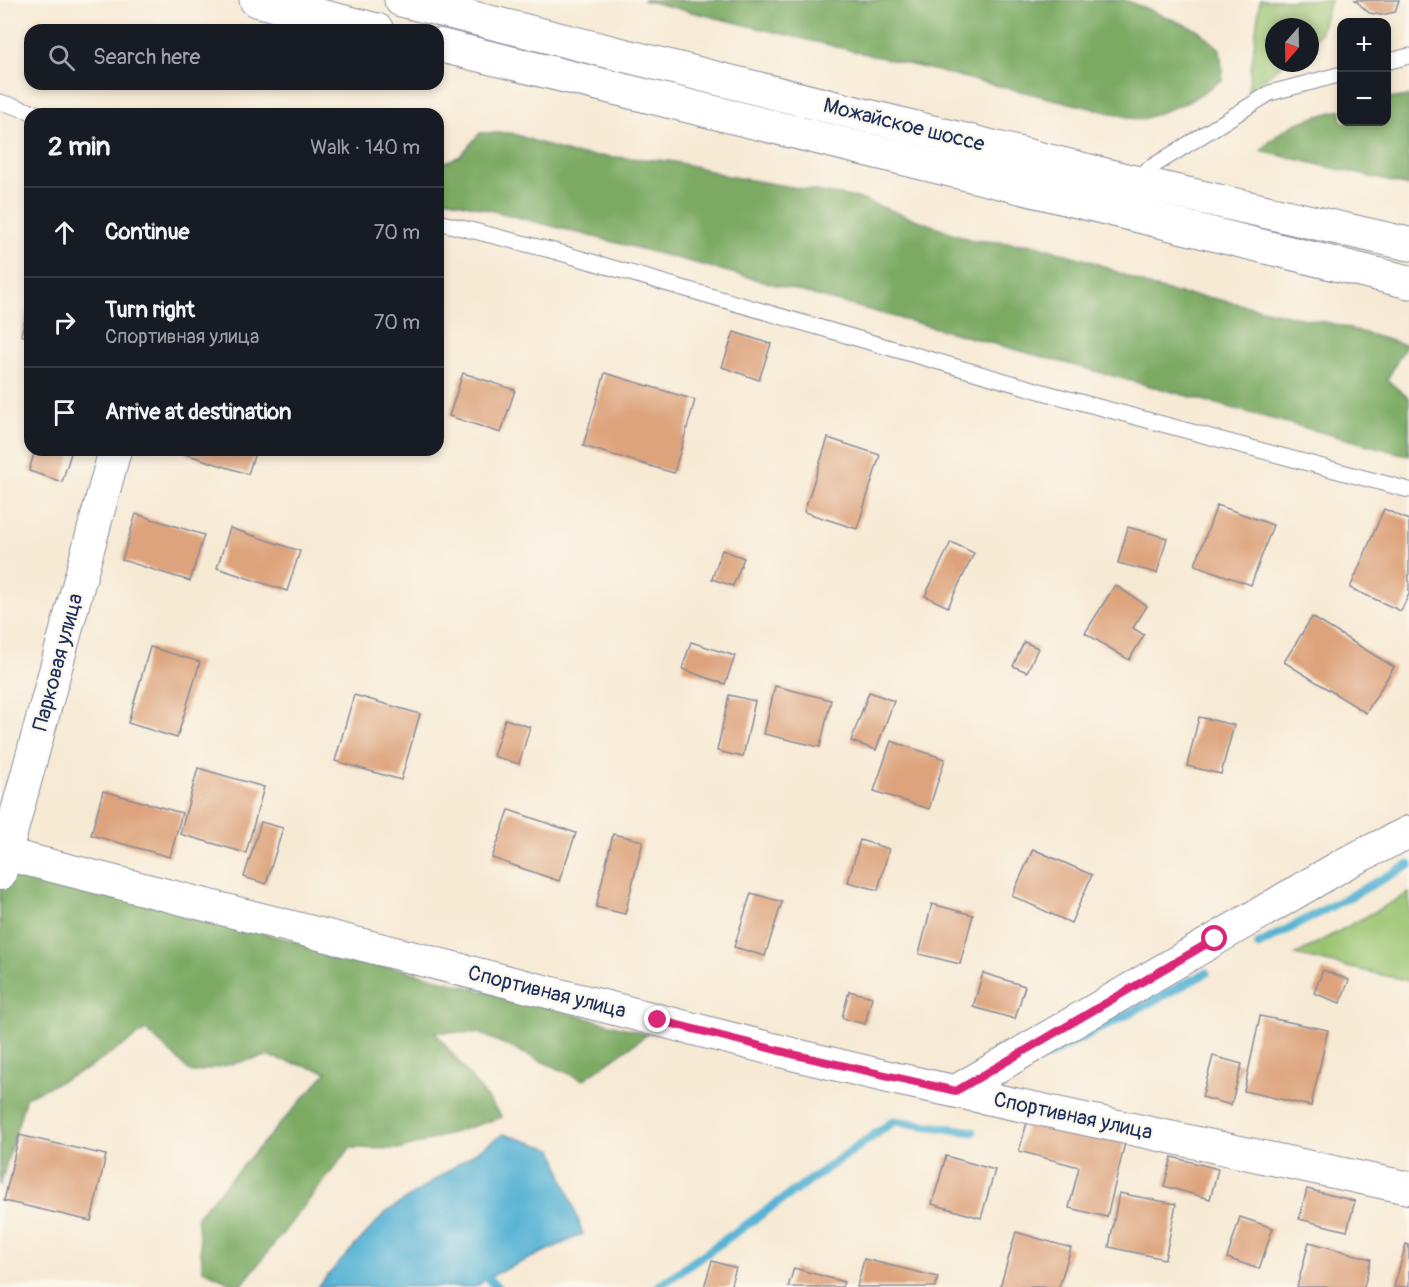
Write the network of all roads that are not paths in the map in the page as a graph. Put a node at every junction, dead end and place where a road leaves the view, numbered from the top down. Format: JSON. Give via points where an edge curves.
{"nodes":[{"id":1,"x":256,"y":0,"type":"edge"},
{"id":2,"x":401,"y":0,"type":"edge"},
{"id":3,"x":353,"y":24,"type":"edge"},
{"id":4,"x":444,"y":46,"type":"edge"},
{"id":5,"x":1409,"y":56,"type":"edge"},
{"id":6,"x":1391,"y":61,"type":"edge"},
{"id":7,"x":1337,"y":75,"type":"edge"},
{"id":8,"x":0,"y":102,"type":"edge"},
{"id":9,"x":24,"y":109,"type":"edge"},
{"id":10,"x":1130,"y":181,"type":"junction"},
{"id":11,"x":444,"y":224,"type":"edge"},
{"id":12,"x":1409,"y":244,"type":"edge"},
{"id":13,"x":1409,"y":282,"type":"edge"},
{"id":14,"x":113,"y":456,"type":"edge"},
{"id":15,"x":1409,"y":490,"type":"edge"},
{"id":16,"x":1409,"y":831,"type":"edge"},
{"id":17,"x":2,"y":864,"type":"edge"},
{"id":18,"x":956,"y":1091,"type":"junction"},
{"id":19,"x":1409,"y":1188,"type":"edge"}],
"edges":[{"from":1,"to":3,"type":"main road"},
{"from":2,"to":10,"type":"main road","name":"Можайское шоссе"},
{"from":4,"to":13,"type":"main road","name":"Можайское шоссе"},
{"from":5,"to":6,"type":"lane"},
{"from":7,"to":10,"type":"lane","via":[[1270,93]]},
{"from":8,"to":9,"type":"lane"},
{"from":10,"to":12,"type":"main road","name":"Можайское шоссе"},
{"from":11,"to":15,"type":"lane","via":[[565,254],[1050,394]]},
{"from":14,"to":17,"type":"street","name":"Парковая улица"},
{"from":16,"to":18,"type":"street","via":[[1346,863]]},
{"from":17,"to":18,"type":"street","name":"Спортивная улица"},
{"from":18,"to":19,"type":"street","name":"Спортивная улица"}]}
